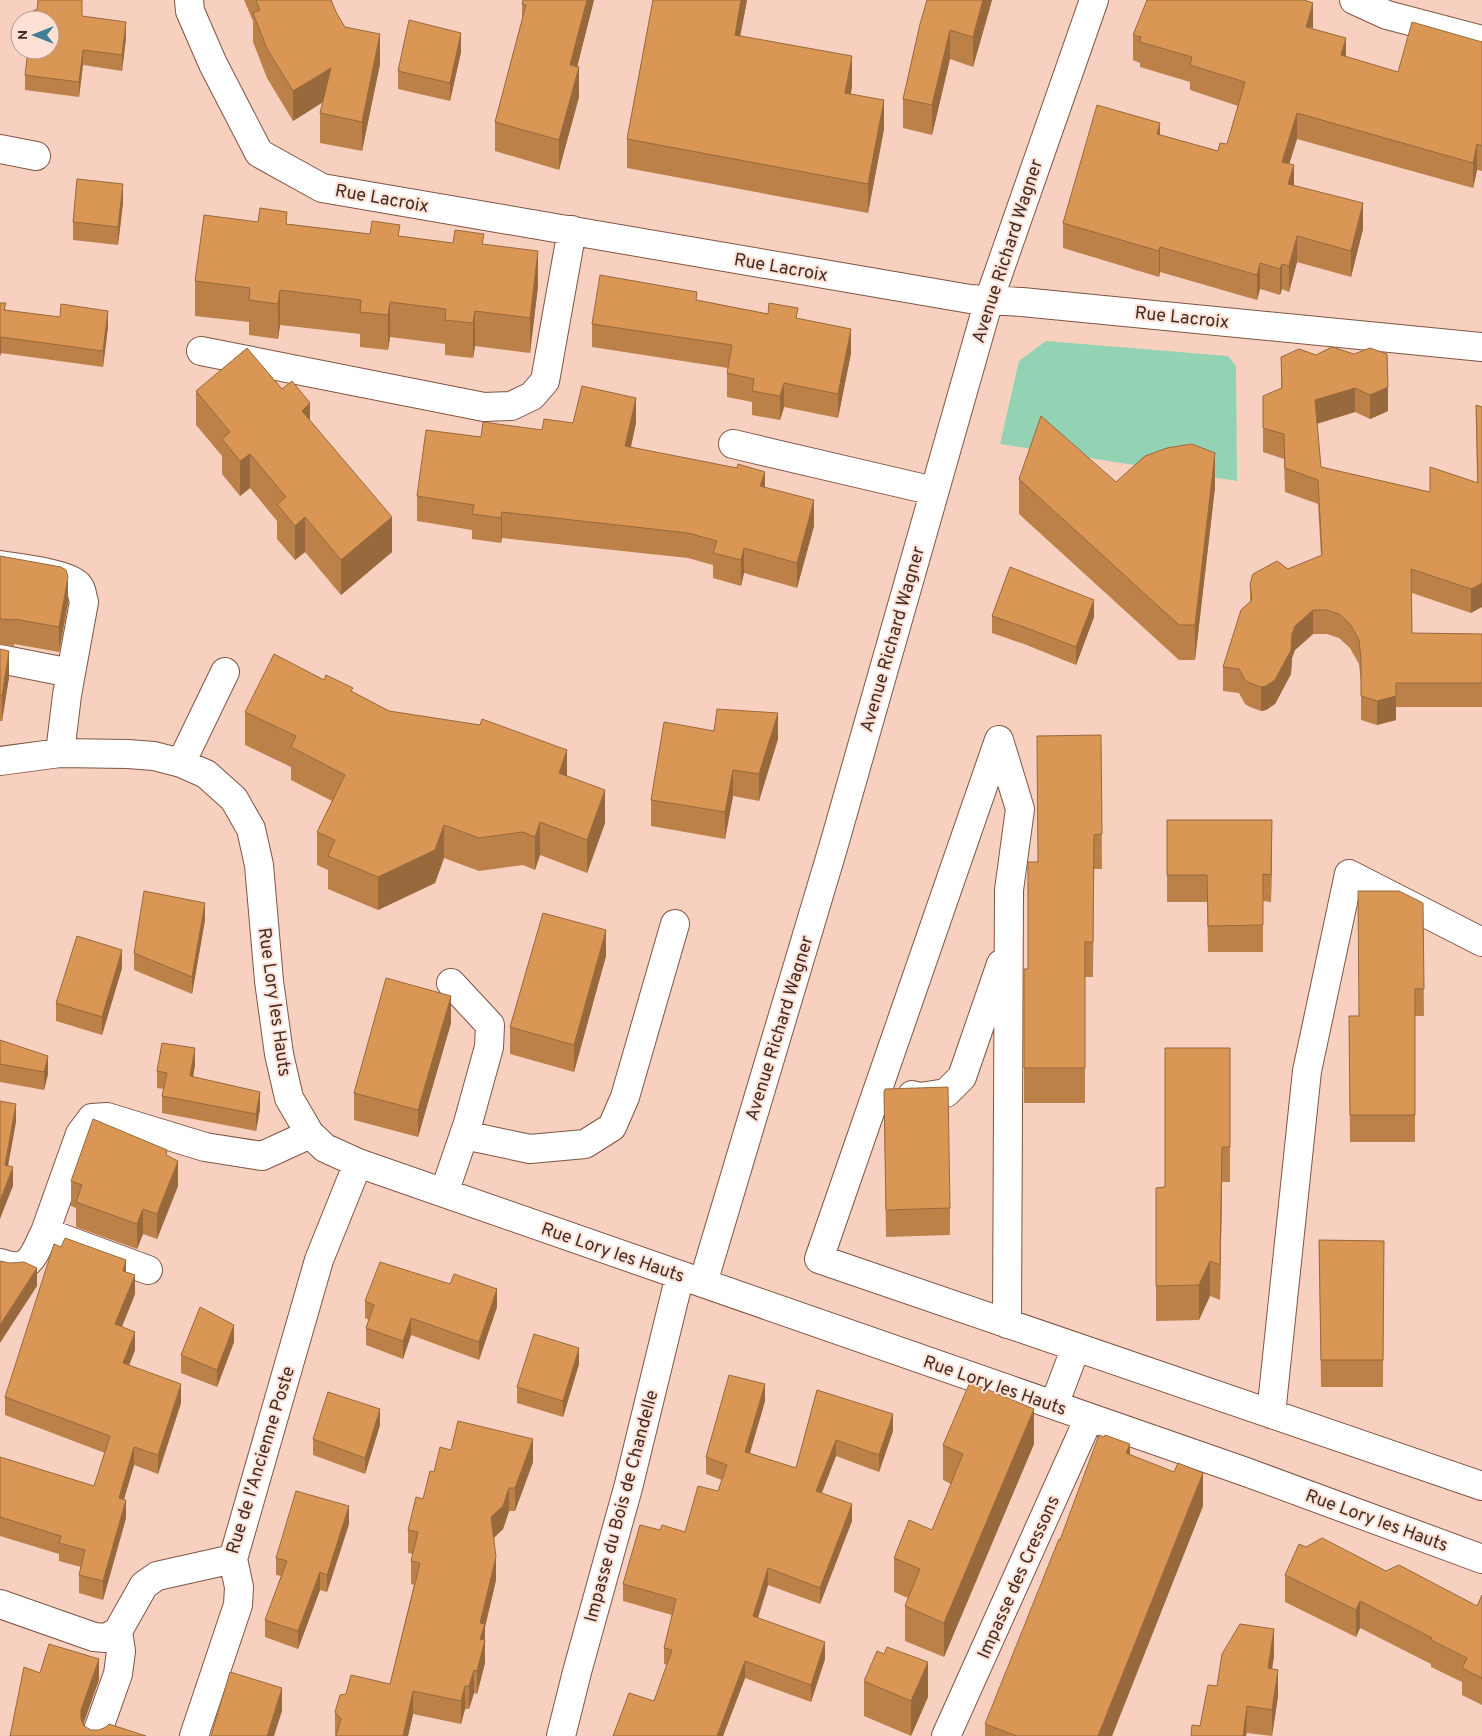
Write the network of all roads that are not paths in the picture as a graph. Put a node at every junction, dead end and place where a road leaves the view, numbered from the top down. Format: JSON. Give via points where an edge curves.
{"nodes":[{"id":1,"x":189,"y":0,"type":"edge"},
{"id":2,"x":1094,"y":0,"type":"edge"},
{"id":3,"x":1354,"y":0,"type":"edge"},
{"id":4,"x":1482,"y":40,"type":"edge"},
{"id":5,"x":0,"y":149,"type":"edge"},
{"id":6,"x":36,"y":156,"type":"dead end"},
{"id":7,"x":572,"y":230,"type":"junction"},
{"id":8,"x":989,"y":300,"type":"junction"},
{"id":9,"x":1482,"y":348,"type":"edge"},
{"id":10,"x":201,"y":352,"type":"dead end"},
{"id":11,"x":734,"y":444,"type":"dead end"},
{"id":12,"x":934,"y":491,"type":"junction"},
{"id":13,"x":0,"y":565,"type":"edge"},
{"id":14,"x":0,"y":659,"type":"edge"},
{"id":15,"x":224,"y":672,"type":"dead end"},
{"id":16,"x":71,"y":673,"type":"junction"},
{"id":17,"x":60,"y":753,"type":"junction"},
{"id":18,"x":0,"y":761,"type":"edge"},
{"id":19,"x":181,"y":763,"type":"junction"},
{"id":20,"x":675,"y":924,"type":"dead end"},
{"id":21,"x":1009,"y":942,"type":"junction"},
{"id":22,"x":1482,"y":942,"type":"edge"},
{"id":23,"x":451,"y":983,"type":"dead end"},
{"id":24,"x":879,"y":1088,"type":"junction"},
{"id":25,"x":310,"y":1134,"type":"junction"},
{"id":26,"x":464,"y":1135,"type":"junction"},
{"id":27,"x":358,"y":1163,"type":"junction"},
{"id":28,"x":444,"y":1193,"type":"junction"},
{"id":29,"x":45,"y":1232,"type":"junction"},
{"id":30,"x":0,"y":1262,"type":"edge"},
{"id":31,"x":148,"y":1270,"type":"dead end"},
{"id":32,"x":691,"y":1279,"type":"junction"},
{"id":33,"x":1007,"y":1324,"type":"junction"},
{"id":34,"x":1076,"y":1347,"type":"junction"},
{"id":35,"x":1054,"y":1405,"type":"junction"},
{"id":36,"x":1271,"y":1414,"type":"junction"},
{"id":37,"x":1089,"y":1418,"type":"junction"},
{"id":38,"x":1482,"y":1486,"type":"edge"},
{"id":39,"x":233,"y":1559,"type":"junction"},
{"id":40,"x":1482,"y":1559,"type":"edge"},
{"id":41,"x":0,"y":1604,"type":"edge"},
{"id":42,"x":118,"y":1631,"type":"junction"},
{"id":43,"x":96,"y":1736,"type":"edge"},
{"id":44,"x":194,"y":1736,"type":"edge"},
{"id":45,"x":561,"y":1736,"type":"edge"},
{"id":46,"x":946,"y":1736,"type":"edge"}],
"edges":[{"from":1,"to":7,"type":"street","name":"Rue Lacroix","via":[[190,11],[213,64],[259,154],[322,188]]},
{"from":2,"to":8,"type":"street","name":"Avenue Richard Wagner"},
{"from":3,"to":4,"type":"street","via":[[1387,15]]},
{"from":5,"to":6,"type":"street"},
{"from":7,"to":8,"type":"street","name":"Rue Lacroix"},
{"from":7,"to":10,"type":"street","via":[[545,381],[532,396],[511,406],[484,407]]},
{"from":8,"to":9,"type":"street","name":"Rue Lacroix"},
{"from":8,"to":12,"type":"street","name":"Avenue Richard Wagner"},
{"from":11,"to":12,"type":"street"},
{"from":12,"to":32,"type":"street","name":"Avenue Richard Wagner","via":[[833,848]]},
{"from":13,"to":16,"type":"street","via":[[66,578],[81,589],[84,602]]},
{"from":14,"to":16,"type":"street"},
{"from":15,"to":19,"type":"street"},
{"from":16,"to":17,"type":"street"},
{"from":17,"to":18,"type":"street","name":"Rue Lory les Hauts"},
{"from":17,"to":19,"type":"street","name":"Rue Lory les Hauts","via":[[145,755]]},
{"from":19,"to":25,"type":"street","name":"Rue Lory les Hauts","via":[[206,774],[234,799],[252,829],[259,865],[279,1054],[289,1098]]},
{"from":20,"to":26,"type":"street","via":[[625,1097],[612,1127],[585,1144],[530,1149]]},
{"from":21,"to":24,"type":"street","via":[[962,1078],[946,1094],[920,1097]]},
{"from":21,"to":24,"type":"street","via":[[1009,890],[1020,809],[999,740]]},
{"from":21,"to":33,"type":"street"},
{"from":22,"to":36,"type":"street","via":[[1349,874],[1307,1071]]},
{"from":23,"to":26,"type":"street","via":[[490,1025],[489,1047]]},
{"from":24,"to":33,"type":"street","via":[[819,1260]]},
{"from":25,"to":27,"type":"street","name":"Rue Lory les Hauts","via":[[325,1148]]},
{"from":25,"to":29,"type":"street","via":[[262,1156],[205,1147],[107,1117],[92,1118],[80,1134]]},
{"from":26,"to":28,"type":"street"},
{"from":27,"to":28,"type":"street","name":"Rue Lory les Hauts"},
{"from":27,"to":39,"type":"street","name":"Rue de l'Ancienne Poste","via":[[319,1260]]},
{"from":28,"to":32,"type":"street","name":"Rue Lory les Hauts"},
{"from":29,"to":30,"type":"street","via":[[31,1260],[13,1267]]},
{"from":29,"to":31,"type":"street"},
{"from":32,"to":35,"type":"street","name":"Rue Lory les Hauts"},
{"from":32,"to":45,"type":"street","name":"Impasse du Bois de Chandelle","via":[[628,1488]]},
{"from":33,"to":34,"type":"street"},
{"from":34,"to":35,"type":"street"},
{"from":34,"to":36,"type":"street"},
{"from":35,"to":37,"type":"street","name":"Rue Lory les Hauts"},
{"from":36,"to":38,"type":"street"},
{"from":37,"to":40,"type":"street","name":"Rue Lory les Hauts"},
{"from":37,"to":46,"type":"street","name":"Impasse des Cressons"},
{"from":39,"to":42,"type":"street","name":"Rue de l'Ancienne Poste","via":[[157,1576],[144,1585]]},
{"from":39,"to":44,"type":"street","via":[[239,1587],[238,1605]]},
{"from":41,"to":42,"type":"street","via":[[94,1637],[106,1638]]},
{"from":42,"to":43,"type":"street","via":[[118,1674]]}]}
